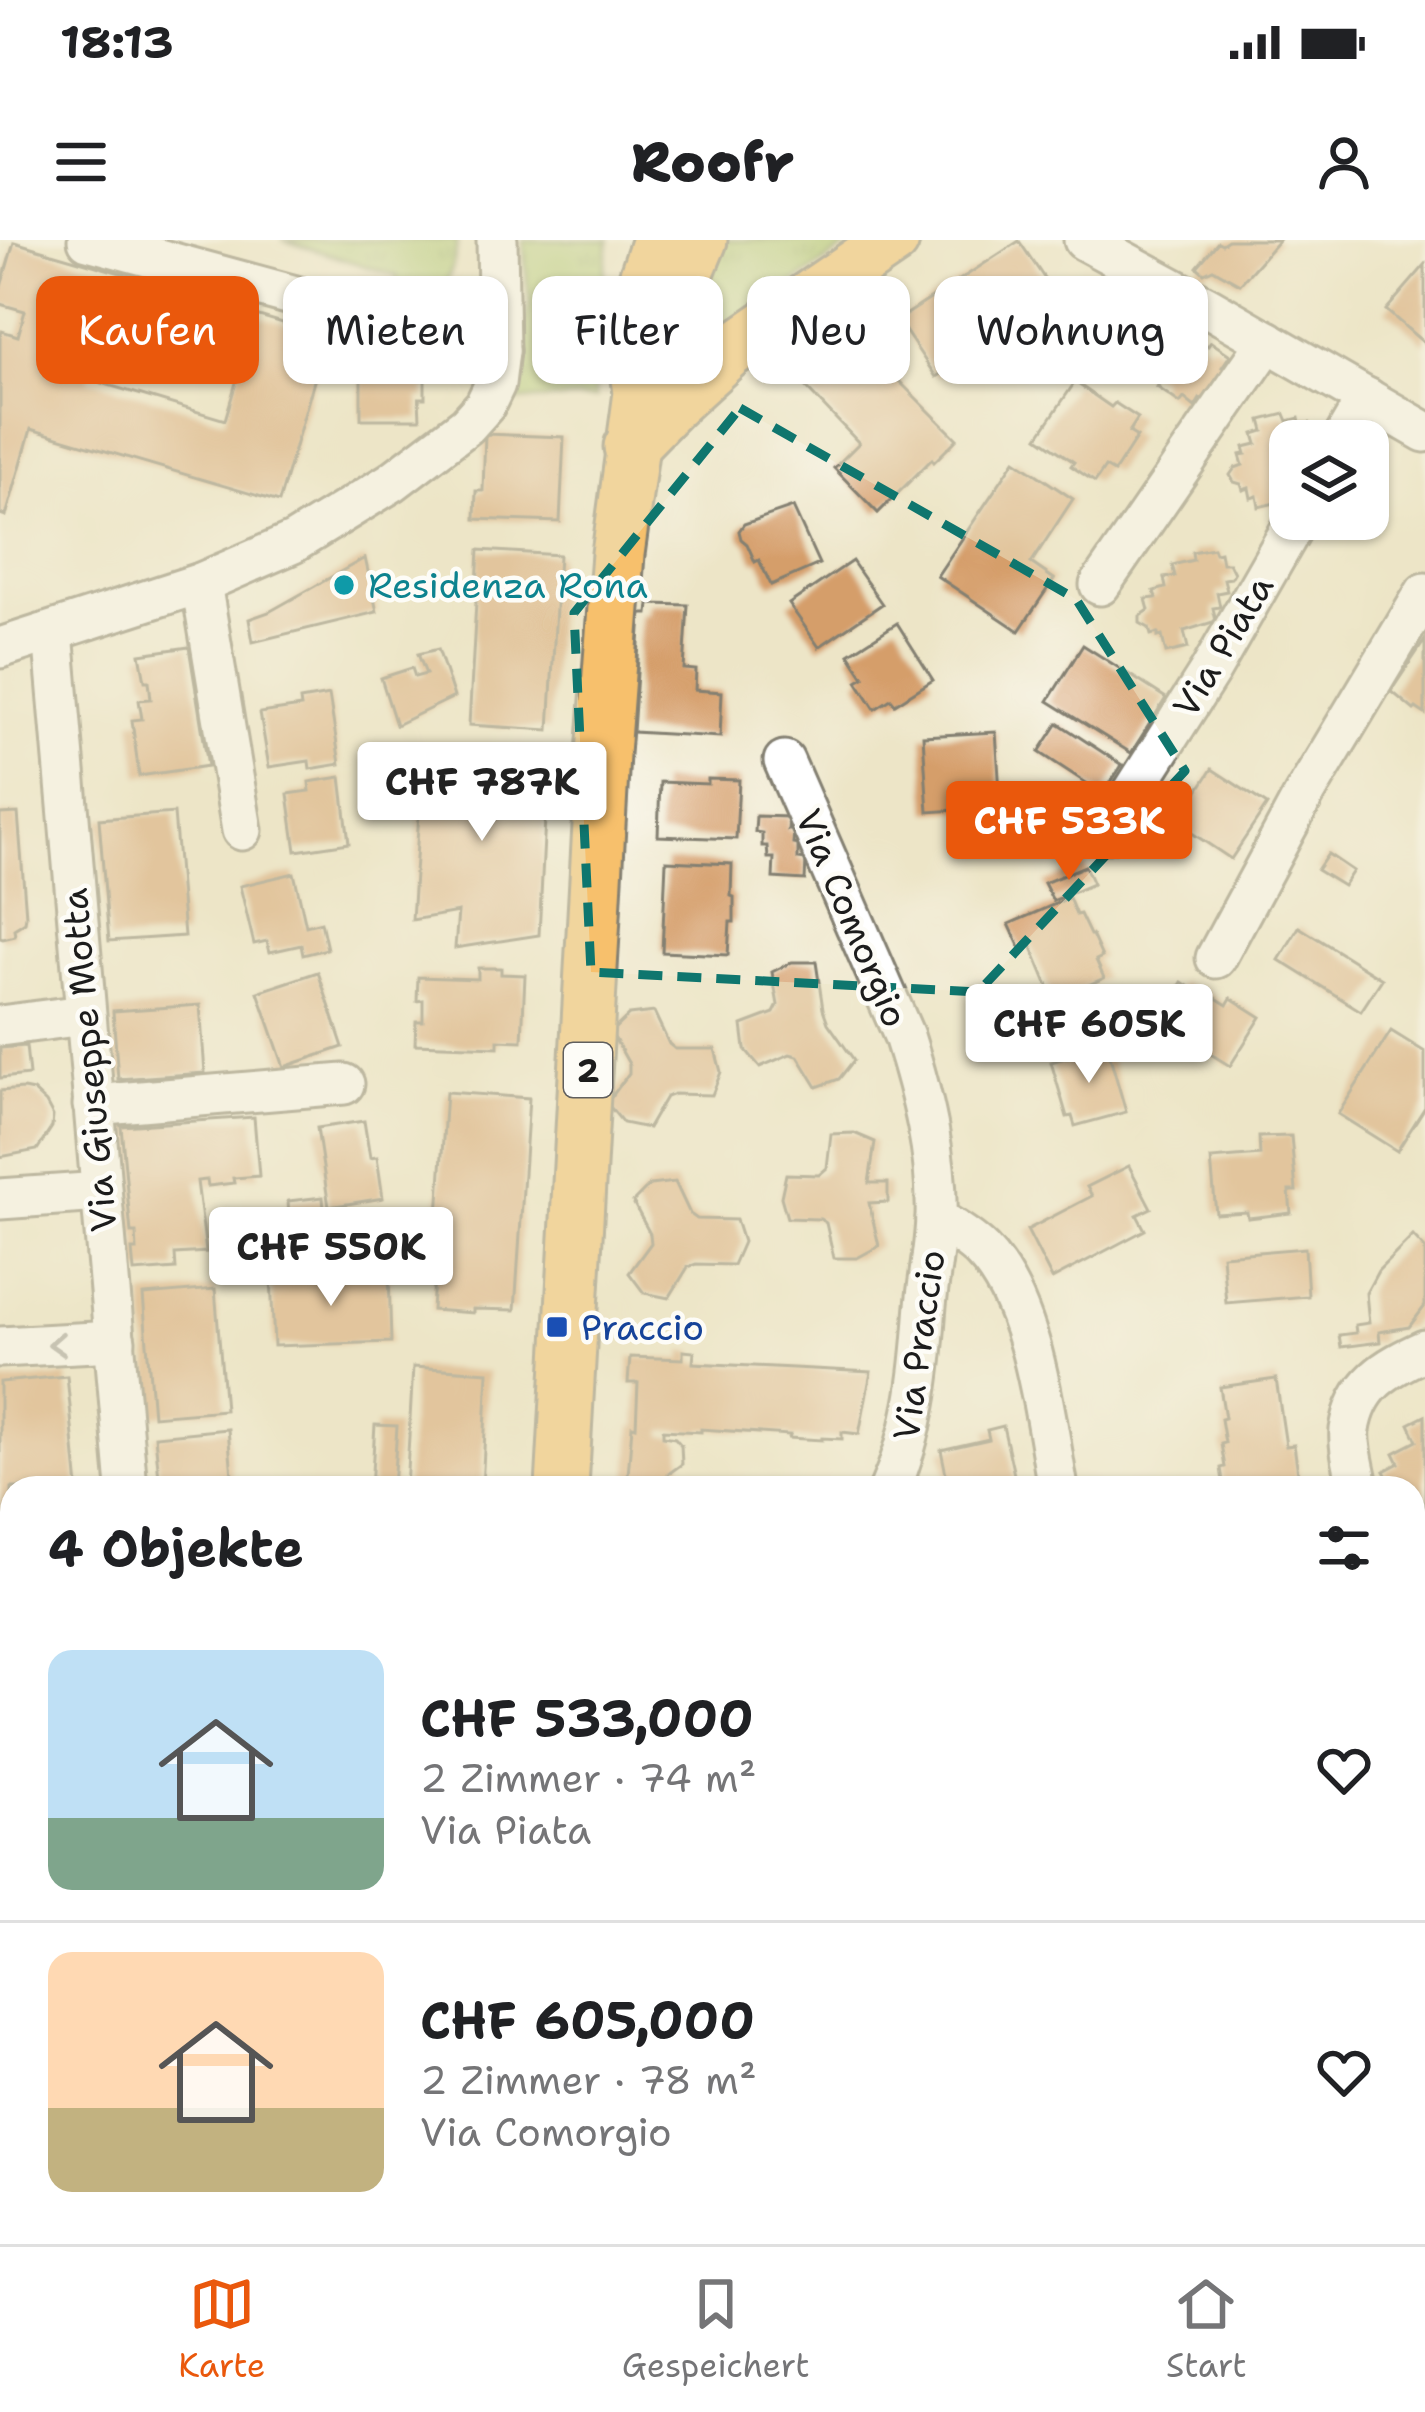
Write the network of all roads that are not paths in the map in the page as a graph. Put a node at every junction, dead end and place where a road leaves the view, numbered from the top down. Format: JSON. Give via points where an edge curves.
{"nodes":[{"id":1,"x":88,"y":240,"type":"edge"},
{"id":2,"x":658,"y":240,"type":"edge"},
{"id":3,"x":701,"y":240,"type":"edge"},
{"id":4,"x":893,"y":240,"type":"edge"},
{"id":5,"x":1084,"y":240,"type":"edge"},
{"id":6,"x":495,"y":245,"type":"edge"},
{"id":7,"x":496,"y":276,"type":"edge"},
{"id":8,"x":283,"y":293,"type":"edge"},
{"id":9,"x":1268,"y":341,"type":"junction"},
{"id":10,"x":495,"y":384,"type":"edge"},
{"id":11,"x":640,"y":393,"type":"junction"},
{"id":12,"x":1367,"y":398,"type":"junction"},
{"id":13,"x":1354,"y":420,"type":"edge"},
{"id":14,"x":1425,"y":432,"type":"edge"},
{"id":15,"x":630,"y":447,"type":"junction"},
{"id":16,"x":1285,"y":540,"type":"edge"},
{"id":17,"x":201,"y":583,"type":"junction"},
{"id":18,"x":1100,"y":585,"type":"dead end"},
{"id":19,"x":1425,"y":592,"type":"edge"},
{"id":20,"x":53,"y":632,"type":"junction"},
{"id":21,"x":0,"y":648,"type":"edge"},
{"id":22,"x":784,"y":761,"type":"dead end"},
{"id":23,"x":242,"y":830,"type":"dead end"},
{"id":24,"x":1107,"y":833,"type":"dead end"},
{"id":25,"x":1216,"y":958,"type":"dead end"},
{"id":26,"x":84,"y":1015,"type":"junction"},
{"id":27,"x":0,"y":1026,"type":"edge"},
{"id":28,"x":344,"y":1084,"type":"dead end"},
{"id":29,"x":93,"y":1105,"type":"junction"},
{"id":30,"x":101,"y":1192,"type":"junction"},
{"id":31,"x":0,"y":1198,"type":"edge"},
{"id":32,"x":936,"y":1219,"type":"junction"},
{"id":33,"x":115,"y":1341,"type":"junction"},
{"id":34,"x":0,"y":1347,"type":"edge"},
{"id":35,"x":1425,"y":1350,"type":"edge"},
{"id":36,"x":126,"y":1476,"type":"edge"},
{"id":37,"x":563,"y":1476,"type":"edge"},
{"id":38,"x":895,"y":1476,"type":"edge"},
{"id":39,"x":1056,"y":1476,"type":"edge"},
{"id":40,"x":1356,"y":1476,"type":"edge"}],
"edges":[{"from":1,"to":8,"type":"street"},
{"from":2,"to":11,"type":"main road","number":"2","via":[[632,336]]},
{"from":3,"to":11,"type":"main road","number":"2"},
{"from":4,"to":15,"type":"main road","via":[[729,352]]},
{"from":5,"to":9,"type":"street"},
{"from":6,"to":7,"type":"street"},
{"from":9,"to":12,"type":"street"},
{"from":9,"to":18,"type":"street"},
{"from":10,"to":17,"type":"street","via":[[467,425],[335,519]]},
{"from":11,"to":15,"type":"main road","number":"2"},
{"from":12,"to":13,"type":"street"},
{"from":12,"to":14,"type":"street"},
{"from":15,"to":37,"type":"main road","number":"2","via":[[603,754]]},
{"from":16,"to":24,"type":"street","name":"Via Piata"},
{"from":17,"to":20,"type":"street"},
{"from":17,"to":23,"type":"street"},
{"from":19,"to":25,"type":"street"},
{"from":20,"to":21,"type":"street"},
{"from":20,"to":26,"type":"street","name":"Via Giuseppe Motta"},
{"from":22,"to":32,"type":"street","name":"Via Comorgio","via":[[904,1036],[931,1150]]},
{"from":26,"to":27,"type":"street"},
{"from":26,"to":29,"type":"street","name":"Via Giuseppe Motta"},
{"from":28,"to":29,"type":"street"},
{"from":29,"to":30,"type":"street","name":"Via Giuseppe Motta"},
{"from":30,"to":31,"type":"street"},
{"from":30,"to":33,"type":"street","name":"Via Giuseppe Motta"},
{"from":32,"to":38,"type":"street","name":"Via Praccio","via":[[914,1413]]},
{"from":32,"to":39,"type":"street","name":"Via Praccio","via":[[982,1252],[1021,1314]]},
{"from":33,"to":34,"type":"street","one_way":true},
{"from":33,"to":36,"type":"street","name":"Via Giuseppe Motta"},
{"from":35,"to":40,"type":"street","via":[[1364,1388],[1349,1433]]}]}
